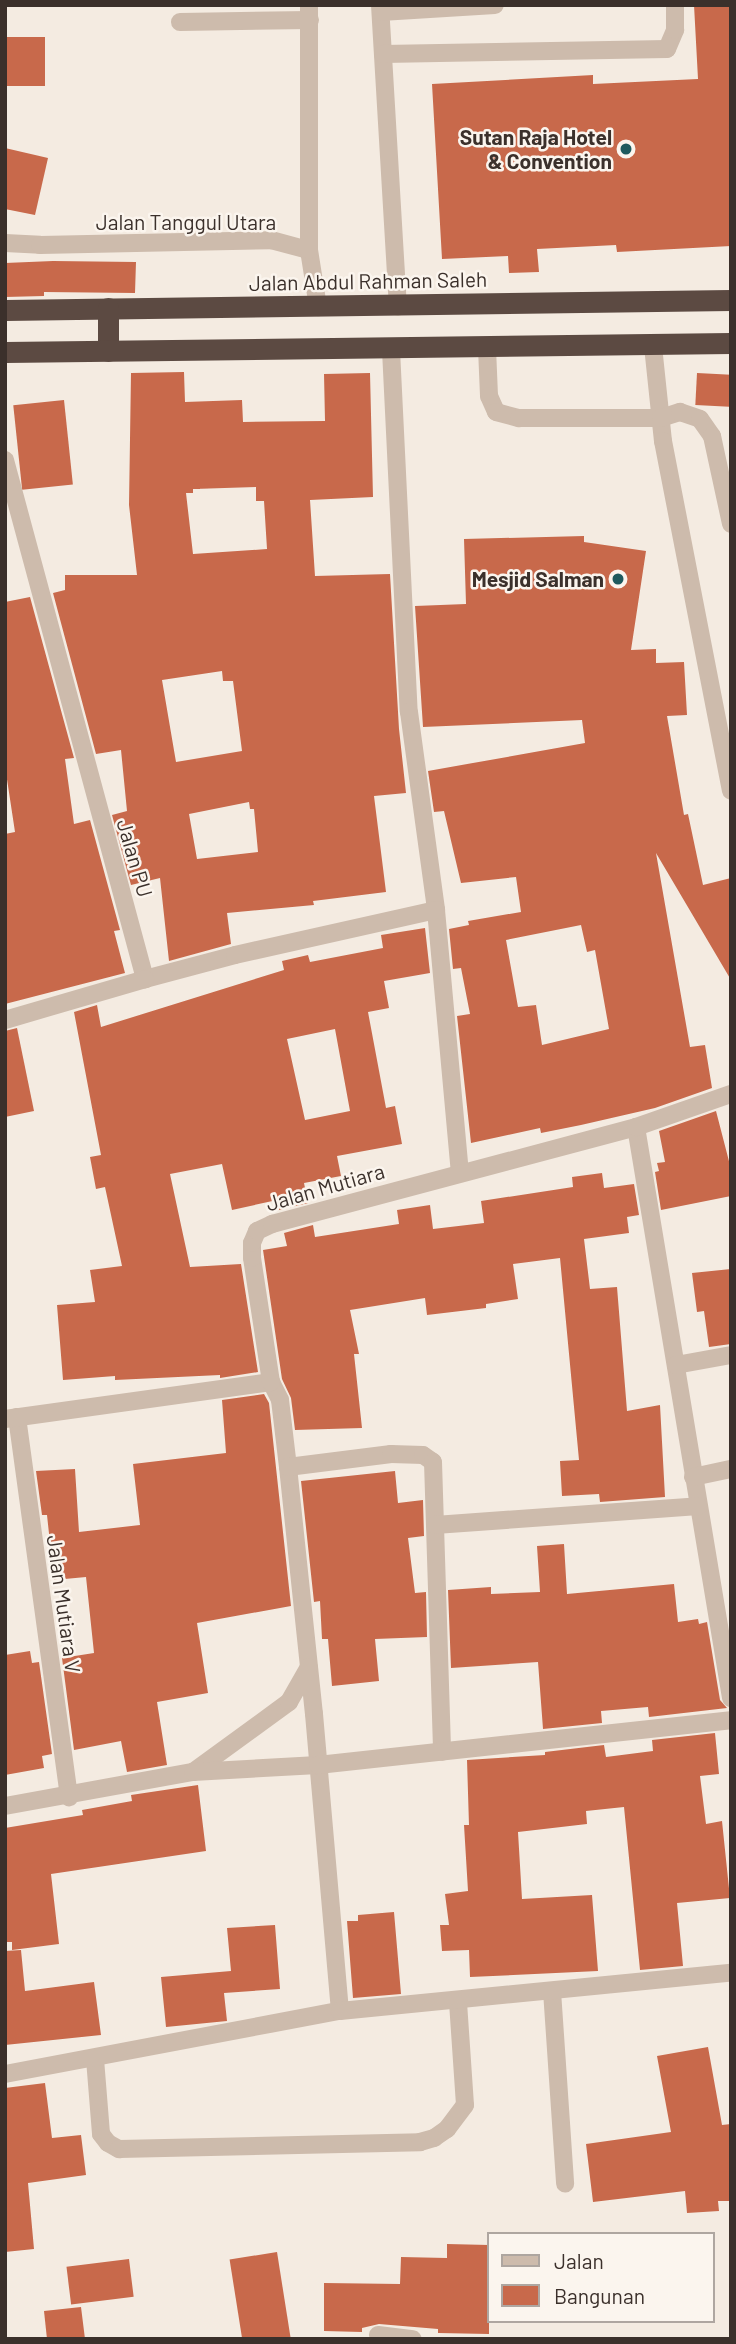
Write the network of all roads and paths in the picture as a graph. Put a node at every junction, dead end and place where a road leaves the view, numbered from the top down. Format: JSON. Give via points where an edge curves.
{"nodes":[{"id":1,"x":495,"y":5,"type":"edge"},
{"id":2,"x":675,"y":5,"type":"edge"},
{"id":3,"x":381,"y":8,"type":"edge"},
{"id":4,"x":309,"y":13,"type":"edge"},
{"id":5,"x":180,"y":22,"type":"dead end"},
{"id":6,"x":383,"y":54,"type":"junction"},
{"id":7,"x":5,"y":243,"type":"edge"},
{"id":8,"x":309,"y":250,"type":"junction"},
{"id":9,"x":731,"y":300,"type":"edge"},
{"id":10,"x":398,"y":306,"type":"junction"},
{"id":11,"x":318,"y":307,"type":"junction"},
{"id":12,"x":108,"y":308,"type":"junction"},
{"id":13,"x":5,"y":310,"type":"edge"},
{"id":14,"x":731,"y":343,"type":"edge"},
{"id":15,"x":653,"y":346,"type":"junction"},
{"id":16,"x":487,"y":348,"type":"junction"},
{"id":17,"x":391,"y":349,"type":"junction"},
{"id":18,"x":108,"y":351,"type":"junction"},
{"id":19,"x":5,"y":352,"type":"edge"},
{"id":20,"x":661,"y":418,"type":"junction"},
{"id":21,"x":5,"y":460,"type":"edge"},
{"id":22,"x":731,"y":524,"type":"edge"},
{"id":23,"x":731,"y":790,"type":"edge"},
{"id":24,"x":436,"y":910,"type":"junction"},
{"id":25,"x":145,"y":978,"type":"junction"},
{"id":26,"x":5,"y":1020,"type":"edge"},
{"id":27,"x":731,"y":1094,"type":"edge"},
{"id":28,"x":636,"y":1127,"type":"junction"},
{"id":29,"x":460,"y":1172,"type":"junction"},
{"id":30,"x":731,"y":1355,"type":"edge"},
{"id":31,"x":676,"y":1365,"type":"junction"},
{"id":32,"x":271,"y":1382,"type":"junction"},
{"id":33,"x":11,"y":1418,"type":"edge"},
{"id":34,"x":288,"y":1467,"type":"junction"},
{"id":35,"x":731,"y":1469,"type":"edge"},
{"id":36,"x":693,"y":1477,"type":"junction"},
{"id":37,"x":698,"y":1506,"type":"junction"},
{"id":38,"x":435,"y":1525,"type":"junction"},
{"id":39,"x":309,"y":1667,"type":"junction"},
{"id":40,"x":731,"y":1698,"type":"edge"},
{"id":41,"x":731,"y":1720,"type":"edge"},
{"id":42,"x":442,"y":1752,"type":"junction"},
{"id":43,"x":318,"y":1765,"type":"junction"},
{"id":44,"x":193,"y":1772,"type":"junction"},
{"id":45,"x":69,"y":1797,"type":"junction"},
{"id":46,"x":5,"y":1806,"type":"edge"},
{"id":47,"x":731,"y":1973,"type":"edge"},
{"id":48,"x":552,"y":1991,"type":"junction"},
{"id":49,"x":458,"y":2001,"type":"junction"},
{"id":50,"x":341,"y":2011,"type":"junction"},
{"id":51,"x":95,"y":2059,"type":"junction"},
{"id":52,"x":5,"y":2074,"type":"edge"},
{"id":53,"x":565,"y":2184,"type":"dead end"},
{"id":54,"x":378,"y":2335,"type":"dead end"},
{"id":55,"x":413,"y":2339,"type":"edge"}],
"edges":[{"from":1,"to":3,"type":"street"},
{"from":2,"to":6,"type":"street","via":[[674,38],[667,49]]},
{"from":3,"to":6,"type":"street"},
{"from":4,"to":5,"type":"street"},
{"from":4,"to":8,"type":"street"},
{"from":6,"to":10,"type":"street"},
{"from":7,"to":8,"type":"street","name":"Jalan Tanggul Utara","via":[[271,240]]},
{"from":8,"to":11,"type":"street"},
{"from":9,"to":10,"type":"highway","name":"Jalan Abdul Rahman Saleh"},
{"from":10,"to":11,"type":"highway","name":"Jalan Abdul Rahman Saleh"},
{"from":11,"to":12,"type":"highway","name":"Jalan Abdul Rahman Saleh"},
{"from":12,"to":13,"type":"highway","name":"Jalan Abdul Rahman Saleh"},
{"from":12,"to":18,"type":"highway"},
{"from":14,"to":15,"type":"highway"},
{"from":15,"to":16,"type":"highway"},
{"from":15,"to":20,"type":"street"},
{"from":16,"to":17,"type":"highway"},
{"from":16,"to":20,"type":"street","via":[[489,397],[496,412],[519,418]]},
{"from":17,"to":18,"type":"highway"},
{"from":17,"to":24,"type":"street","via":[[409,712]]},
{"from":18,"to":19,"type":"highway"},
{"from":20,"to":22,"type":"street","via":[[685,413],[706,426]]},
{"from":20,"to":23,"type":"street"},
{"from":21,"to":25,"type":"street","name":"Jalan PU"},
{"from":24,"to":25,"type":"street"},
{"from":24,"to":29,"type":"street"},
{"from":25,"to":26,"type":"street"},
{"from":27,"to":28,"type":"street","name":"Jalan Mutiara"},
{"from":28,"to":29,"type":"street","name":"Jalan Mutiara"},
{"from":28,"to":31,"type":"street"},
{"from":29,"to":32,"type":"street","name":"Jalan Mutiara","via":[[257,1231],[252,1258]]},
{"from":30,"to":31,"type":"street"},
{"from":31,"to":36,"type":"street"},
{"from":32,"to":33,"type":"street"},
{"from":32,"to":34,"type":"street","via":[[280,1400]]},
{"from":33,"to":45,"type":"street","name":"Jalan Mutiara V"},
{"from":34,"to":38,"type":"street","via":[[391,1454],[423,1455],[434,1467]]},
{"from":34,"to":39,"type":"street"},
{"from":35,"to":36,"type":"street"},
{"from":36,"to":37,"type":"street"},
{"from":37,"to":38,"type":"street"},
{"from":37,"to":40,"type":"street"},
{"from":38,"to":42,"type":"street"},
{"from":39,"to":43,"type":"street"},
{"from":39,"to":44,"type":"street","via":[[289,1702]]},
{"from":41,"to":42,"type":"street"},
{"from":42,"to":43,"type":"street"},
{"from":43,"to":44,"type":"street"},
{"from":43,"to":50,"type":"street"},
{"from":44,"to":45,"type":"street"},
{"from":45,"to":46,"type":"street"},
{"from":47,"to":48,"type":"street"},
{"from":48,"to":49,"type":"street"},
{"from":48,"to":53,"type":"street"},
{"from":49,"to":50,"type":"street"},
{"from":49,"to":51,"type":"street","via":[[465,2105],[447,2129],[419,2142],[119,2149],[101,2134]]},
{"from":50,"to":51,"type":"street"},
{"from":51,"to":52,"type":"street"},
{"from":54,"to":55,"type":"street"}]}
